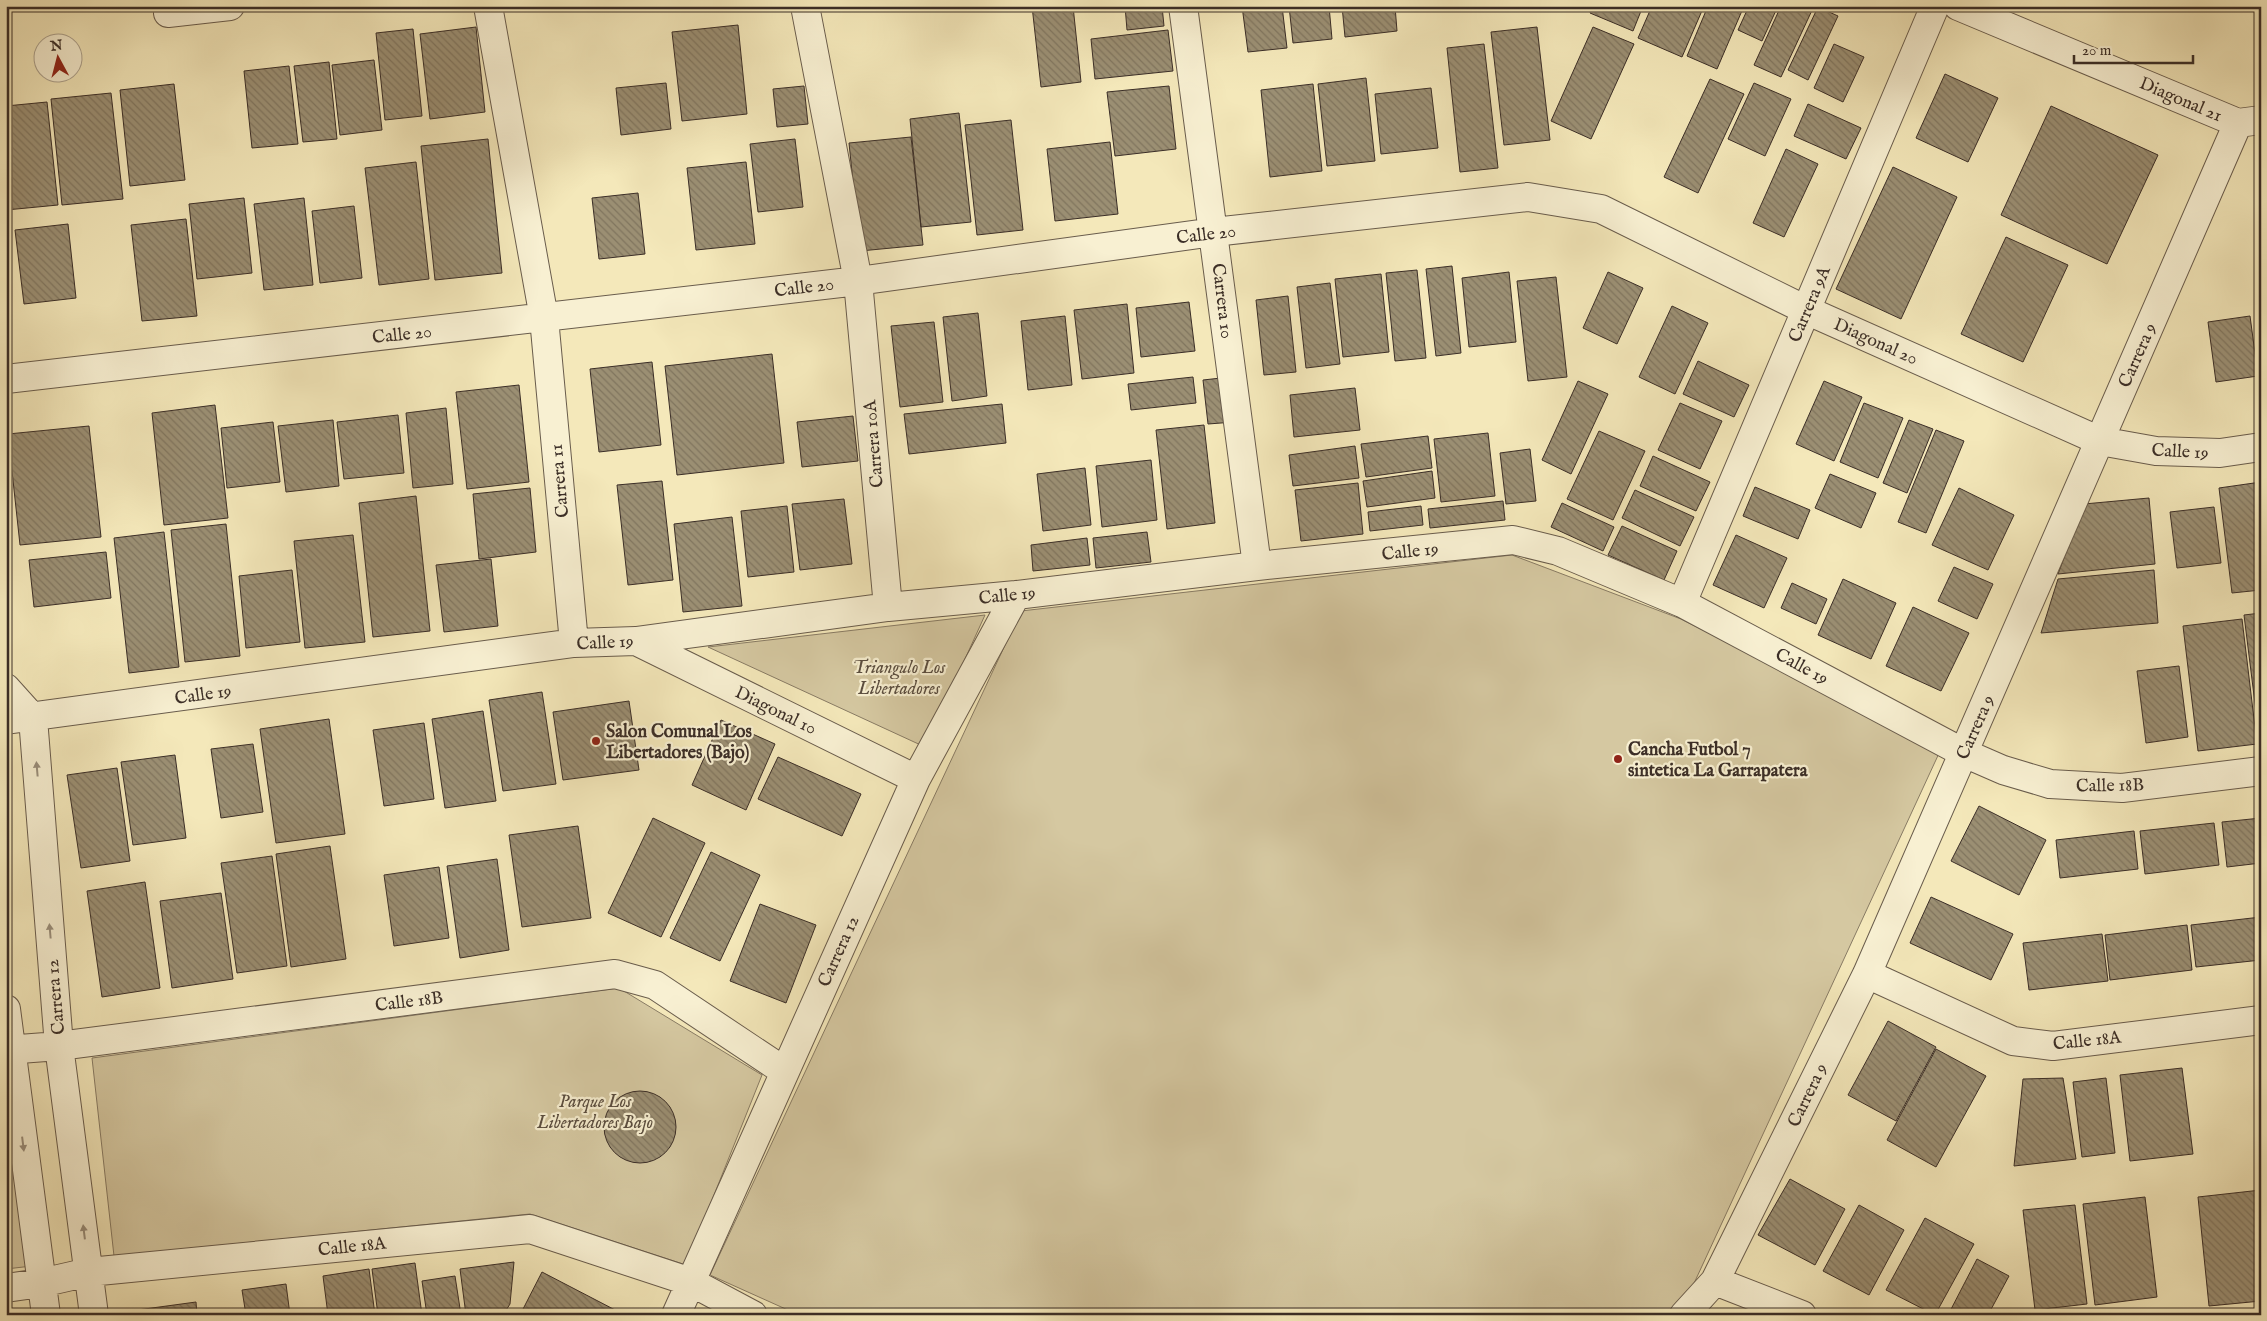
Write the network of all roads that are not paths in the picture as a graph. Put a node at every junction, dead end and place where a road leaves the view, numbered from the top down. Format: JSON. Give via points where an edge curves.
{"nodes":[{"id":1,"x":230,"y":6,"type":"edge"},
{"id":2,"x":488,"y":6,"type":"edge"},
{"id":3,"x":805,"y":6,"type":"edge"},
{"id":4,"x":1183,"y":6,"type":"edge"},
{"id":5,"x":1935,"y":6,"type":"edge"},
{"id":6,"x":1958,"y":6,"type":"edge"},
{"id":7,"x":168,"y":13,"type":"dead end"},
{"id":8,"x":2250,"y":121,"type":"edge"},
{"id":9,"x":1601,"y":209,"type":"joint"},
{"id":10,"x":1214,"y":232,"type":"junction"},
{"id":11,"x":858,"y":281,"type":"junction"},
{"id":12,"x":1806,"y":310,"type":"junction"},
{"id":13,"x":544,"y":318,"type":"junction"},
{"id":14,"x":6,"y":379,"type":"edge"},
{"id":15,"x":2100,"y":441,"type":"junction"},
{"id":16,"x":2261,"y":447,"type":"edge"},
{"id":17,"x":1258,"y":566,"type":"junction"},
{"id":18,"x":1016,"y":595,"type":"junction"},
{"id":19,"x":1682,"y":603,"type":"junction"},
{"id":20,"x":888,"y":607,"type":"junction"},
{"id":21,"x":636,"y":641,"type":"junction"},
{"id":22,"x":574,"y":643,"type":"junction"},
{"id":23,"x":6,"y":688,"type":"edge"},
{"id":24,"x":33,"y":718,"type":"junction"},
{"id":25,"x":6,"y":720,"type":"edge"},
{"id":26,"x":1964,"y":753,"type":"junction"},
{"id":27,"x":2261,"y":771,"type":"edge"},
{"id":28,"x":916,"y":779,"type":"junction"},
{"id":29,"x":1867,"y":974,"type":"junction"},
{"id":30,"x":6,"y":1009,"type":"edge"},
{"id":31,"x":2261,"y":1020,"type":"edge"},
{"id":32,"x":59,"y":1046,"type":"junction"},
{"id":33,"x":9,"y":1050,"type":"edge"},
{"id":34,"x":784,"y":1072,"type":"junction"},
{"id":35,"x":89,"y":1272,"type":"junction"},
{"id":36,"x":1715,"y":1281,"type":"junction"},
{"id":37,"x":691,"y":1282,"type":"junction"},
{"id":38,"x":41,"y":1283,"type":"junction"},
{"id":39,"x":6,"y":1288,"type":"edge"},
{"id":40,"x":46,"y":1315,"type":"edge"},
{"id":41,"x":94,"y":1315,"type":"edge"},
{"id":42,"x":676,"y":1315,"type":"edge"},
{"id":43,"x":753,"y":1315,"type":"edge"},
{"id":44,"x":1684,"y":1315,"type":"edge"},
{"id":45,"x":1802,"y":1315,"type":"edge"}],
"edges":[{"from":1,"to":7,"type":"street"},
{"from":2,"to":13,"type":"street","name":"Carrera 11"},
{"from":3,"to":11,"type":"street","name":"Carrera 10A"},
{"from":4,"to":10,"type":"street","name":"Carrera 10"},
{"from":5,"to":12,"type":"street","name":"Carrera 9A"},
{"from":6,"to":8,"type":"street","name":"Diagonal 21"},
{"from":8,"to":15,"type":"street","name":"Carrera 9"},
{"from":9,"to":10,"type":"street","name":"Calle 20","via":[[1528,197]]},
{"from":9,"to":12,"type":"street","name":"Diagonal 20"},
{"from":10,"to":11,"type":"street","name":"Calle 20"},
{"from":10,"to":17,"type":"street","name":"Carrera 10"},
{"from":11,"to":13,"type":"street","name":"Calle 20"},
{"from":11,"to":20,"type":"street","name":"Carrera 10A"},
{"from":12,"to":15,"type":"street","name":"Diagonal 20"},
{"from":12,"to":19,"type":"street","name":"Carrera 9A"},
{"from":13,"to":14,"type":"street","name":"Calle 20"},
{"from":13,"to":22,"type":"street","name":"Carrera 11"},
{"from":15,"to":16,"type":"street","name":"Calle 19","via":[[2156,451],[2220,453]]},
{"from":15,"to":26,"type":"street","name":"Carrera 9"},
{"from":17,"to":18,"type":"street","name":"Calle 19"},
{"from":17,"to":19,"type":"street","name":"Calle 19","via":[[1513,540],[1558,552]]},
{"from":18,"to":20,"type":"street","name":"Calle 19"},
{"from":18,"to":28,"type":"street","name":"Carrera 12"},
{"from":19,"to":26,"type":"street","name":"Calle 19"},
{"from":20,"to":21,"type":"street","name":"Calle 19"},
{"from":21,"to":22,"type":"street","name":"Calle 19"},
{"from":21,"to":28,"type":"street","name":"Diagonal 10"},
{"from":22,"to":24,"type":"street","name":"Calle 19"},
{"from":23,"to":24,"type":"street"},
{"from":24,"to":25,"type":"street","name":"Calle 19"},
{"from":32,"to":24,"type":"street","name":"Carrera 12","one_way":true},
{"from":26,"to":27,"type":"street","name":"Calle 18B","via":[[2003,770],[2050,784],[2122,788]]},
{"from":26,"to":29,"type":"street","name":"Carrera 9"},
{"from":28,"to":34,"type":"street","name":"Carrera 12"},
{"from":29,"to":31,"type":"street","name":"Calle 18A","via":[[2012,1041],[2053,1046]]},
{"from":29,"to":36,"type":"street","name":"Carrera 9"},
{"from":30,"to":33,"type":"street"},
{"from":32,"to":33,"type":"street","name":"Calle 18B"},
{"from":32,"to":34,"type":"street","name":"Calle 18B","via":[[615,974],[655,985]]},
{"from":35,"to":32,"type":"street","name":"Carrera 12","one_way":true},
{"from":33,"to":38,"type":"street","one_way":true},
{"from":34,"to":37,"type":"street","name":"Carrera 12"},
{"from":35,"to":37,"type":"street","name":"Calle 18A","via":[[530,1229]]},
{"from":35,"to":38,"type":"street","name":"Calle 18A"},
{"from":35,"to":41,"type":"street","name":"Carrera 12"},
{"from":36,"to":44,"type":"street","name":"Carrera 9"},
{"from":36,"to":45,"type":"street"},
{"from":37,"to":42,"type":"street","name":"Carrera 12"},
{"from":37,"to":43,"type":"street","name":"Calle 18A"},
{"from":38,"to":39,"type":"street","name":"Calle 18A"},
{"from":38,"to":40,"type":"street"}]}
